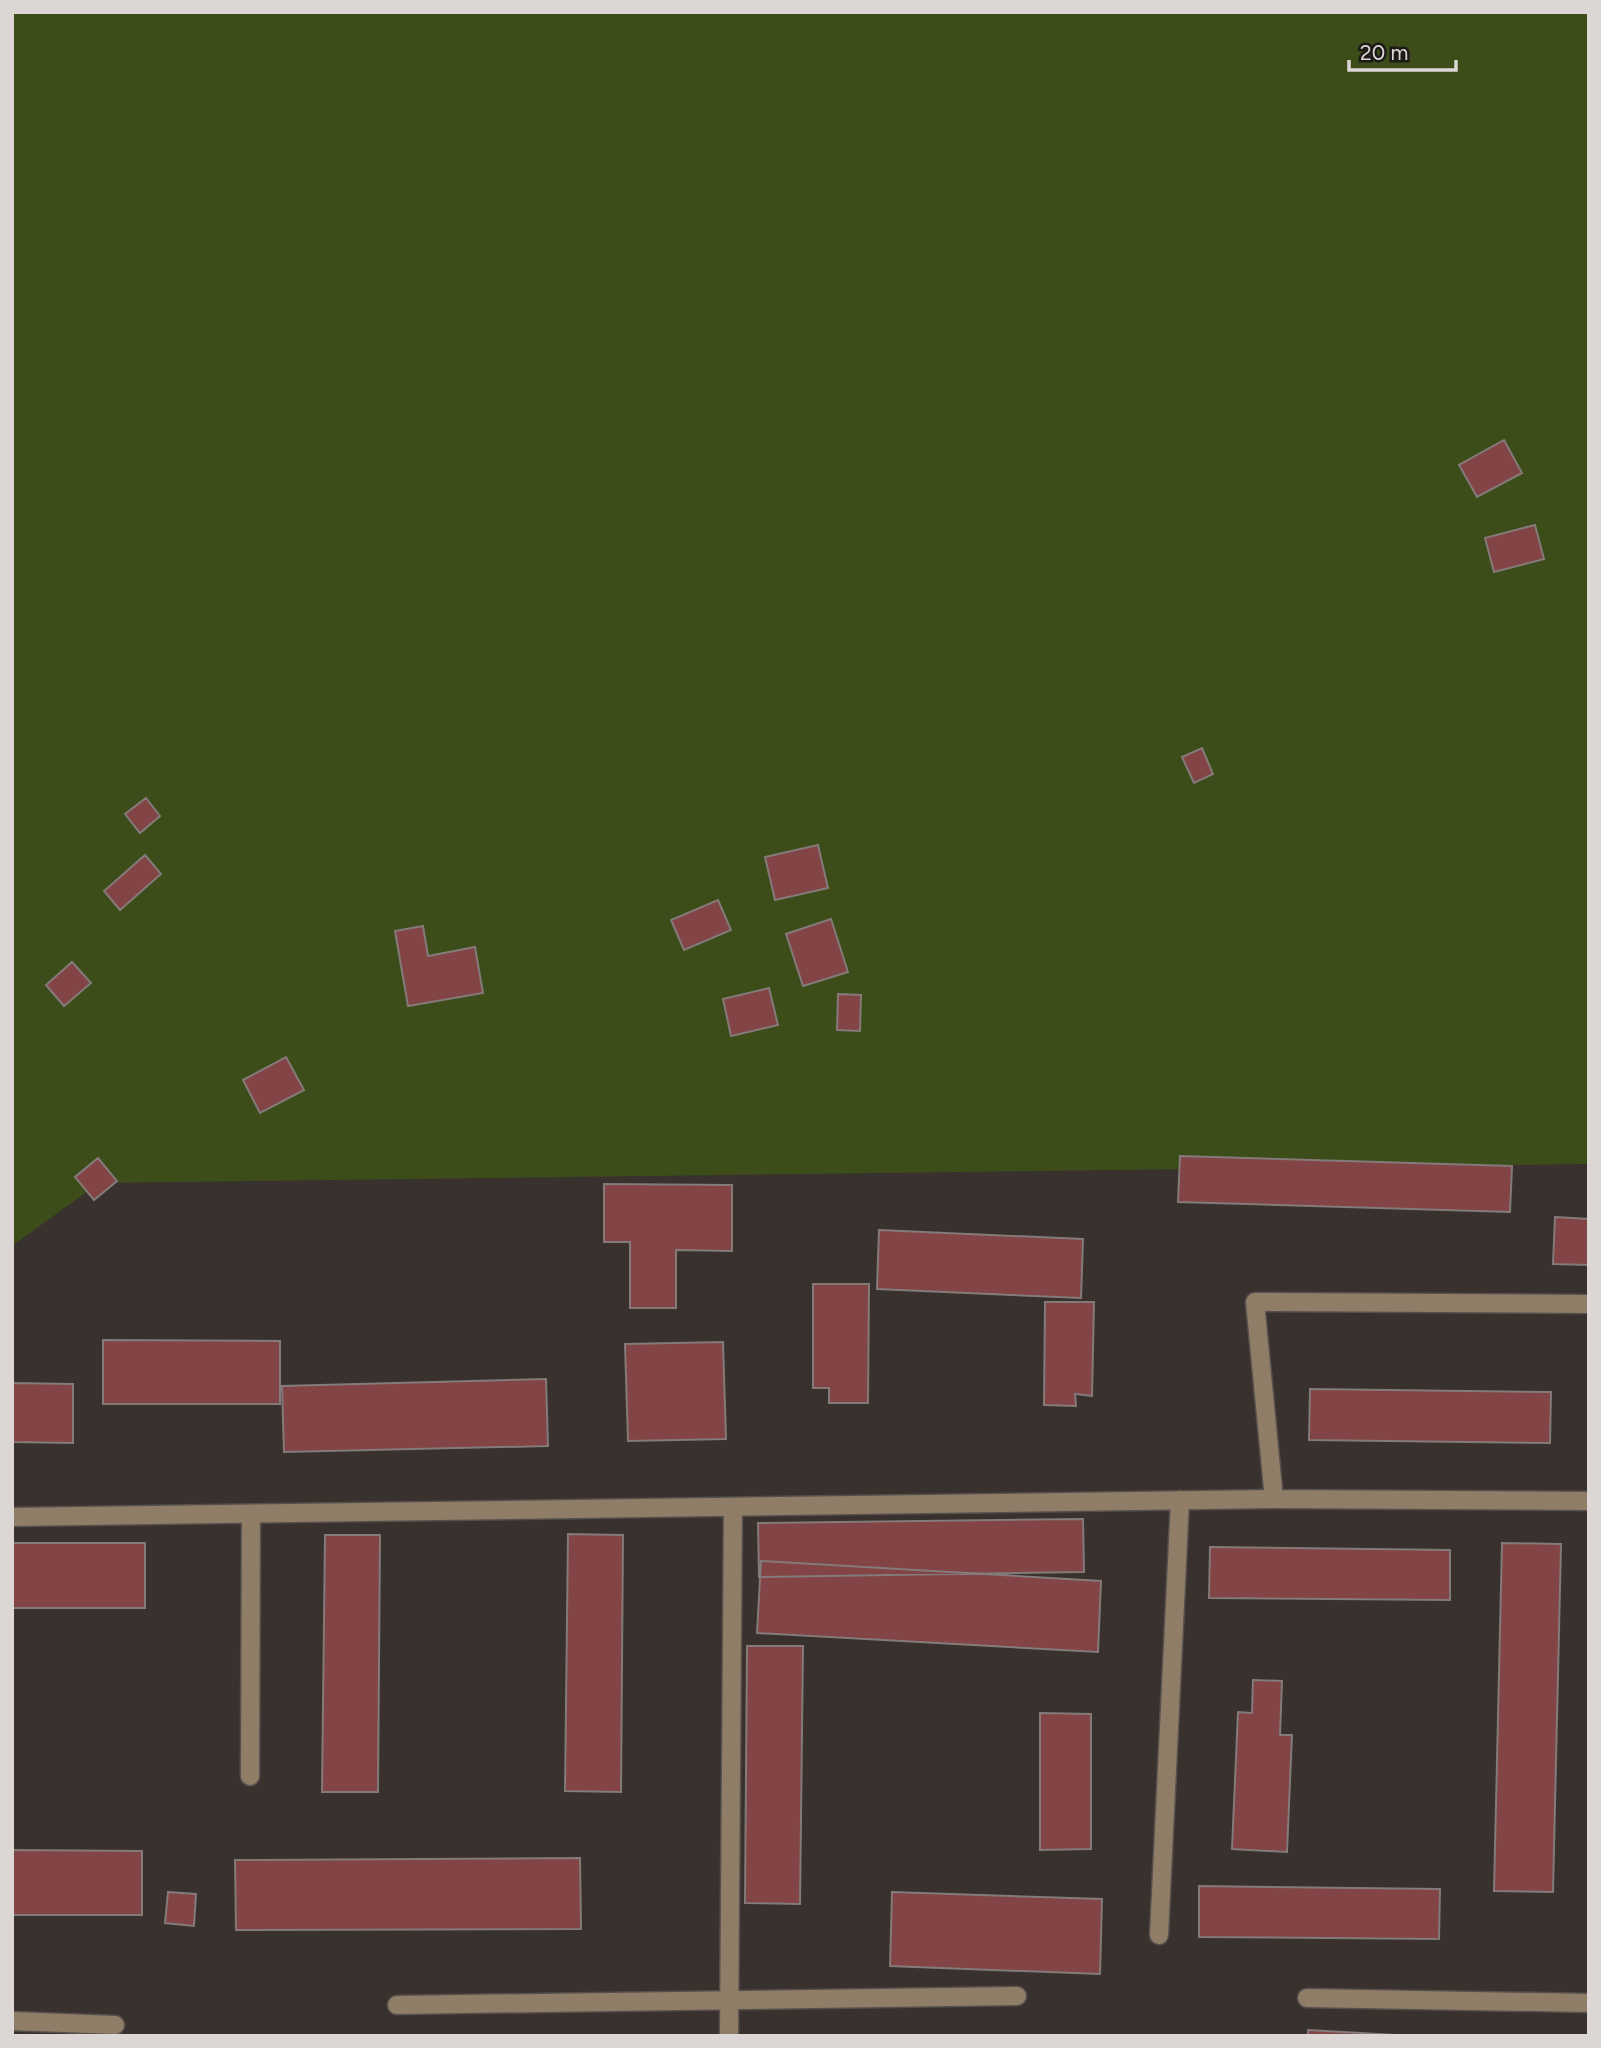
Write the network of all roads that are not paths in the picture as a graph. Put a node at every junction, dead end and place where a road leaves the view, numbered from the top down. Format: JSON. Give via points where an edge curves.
{"nodes":[{"id":1,"x":1589,"y":1304,"type":"edge"},
{"id":2,"x":1274,"y":1499,"type":"junction"},
{"id":3,"x":1180,"y":1500,"type":"junction"},
{"id":4,"x":1589,"y":1500,"type":"edge"},
{"id":5,"x":733,"y":1507,"type":"junction"},
{"id":6,"x":251,"y":1514,"type":"junction"},
{"id":7,"x":12,"y":1517,"type":"edge"},
{"id":8,"x":250,"y":1776,"type":"dead end"},
{"id":9,"x":1159,"y":1935,"type":"dead end"},
{"id":10,"x":1017,"y":1996,"type":"dead end"},
{"id":11,"x":1307,"y":1998,"type":"dead end"},
{"id":12,"x":729,"y":2000,"type":"junction"},
{"id":13,"x":1589,"y":2003,"type":"edge"},
{"id":14,"x":397,"y":2006,"type":"dead end"},
{"id":15,"x":12,"y":2021,"type":"edge"},
{"id":16,"x":115,"y":2025,"type":"dead end"},
{"id":17,"x":729,"y":2036,"type":"edge"}],
"edges":[{"from":1,"to":2,"type":"street","via":[[1255,1302]]},
{"from":2,"to":3,"type":"street"},
{"from":2,"to":4,"type":"street"},
{"from":3,"to":5,"type":"street"},
{"from":3,"to":9,"type":"street"},
{"from":5,"to":6,"type":"street"},
{"from":5,"to":12,"type":"street"},
{"from":6,"to":7,"type":"street"},
{"from":6,"to":8,"type":"street"},
{"from":10,"to":12,"type":"street"},
{"from":11,"to":13,"type":"street"},
{"from":12,"to":14,"type":"street"},
{"from":12,"to":17,"type":"street"},
{"from":15,"to":16,"type":"street"}]}
